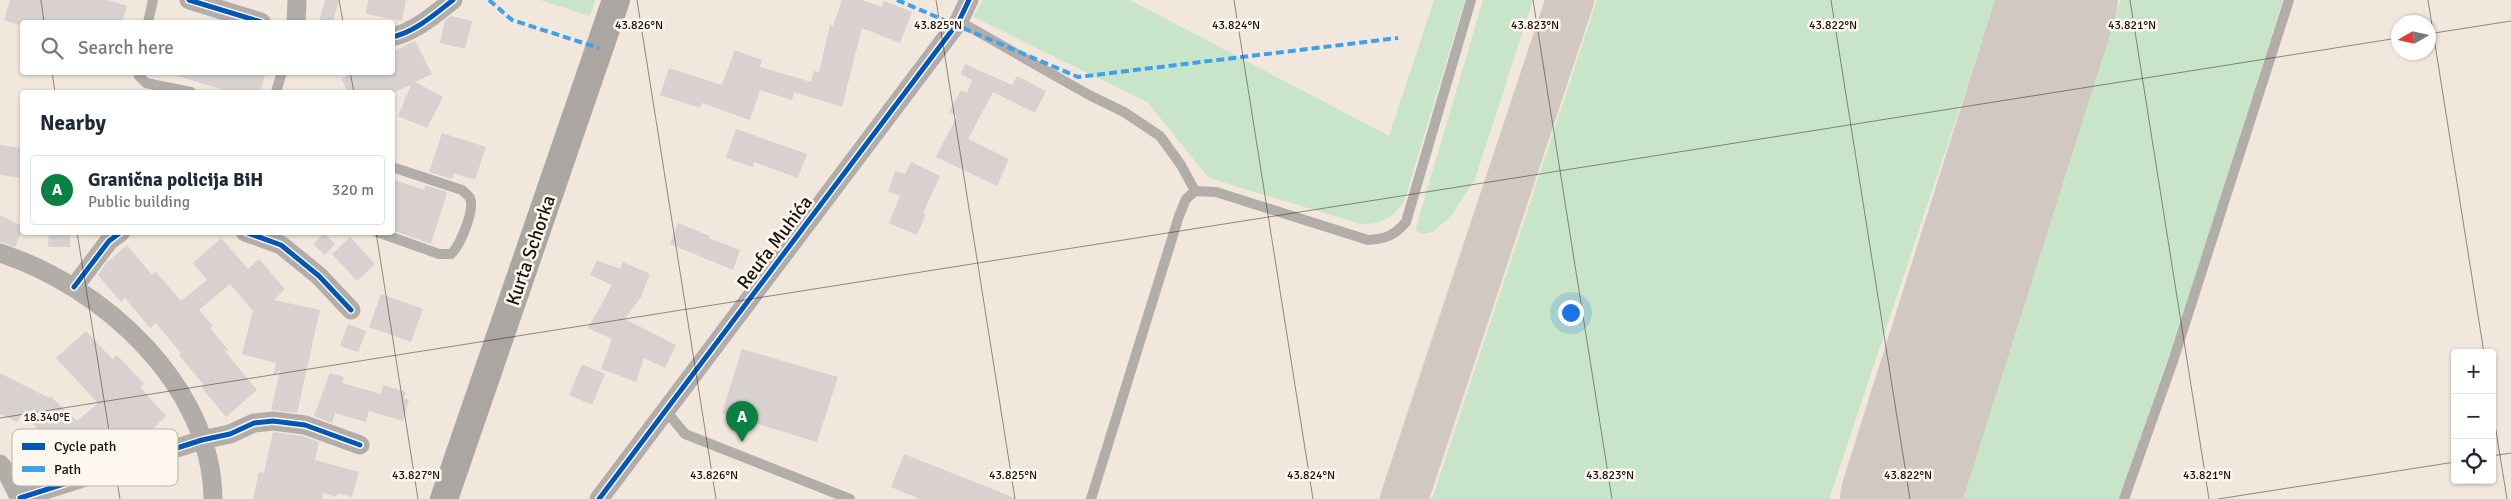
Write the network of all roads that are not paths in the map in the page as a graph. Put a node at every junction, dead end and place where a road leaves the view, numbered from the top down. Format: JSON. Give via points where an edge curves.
{"nodes":[{"id":1,"x":153,"y":0,"type":"edge"},
{"id":2,"x":189,"y":0,"type":"edge"},
{"id":3,"x":297,"y":0,"type":"edge"},
{"id":4,"x":453,"y":0,"type":"edge"},
{"id":5,"x":616,"y":0,"type":"edge"},
{"id":6,"x":969,"y":0,"type":"edge"},
{"id":7,"x":1471,"y":0,"type":"edge"},
{"id":8,"x":2289,"y":0,"type":"edge"},
{"id":9,"x":148,"y":20,"type":"edge"},
{"id":10,"x":254,"y":20,"type":"edge"},
{"id":11,"x":296,"y":20,"type":"edge"},
{"id":12,"x":959,"y":21,"type":"junction"},
{"id":13,"x":395,"y":36,"type":"edge"},
{"id":14,"x":139,"y":75,"type":"edge"},
{"id":15,"x":281,"y":75,"type":"edge"},
{"id":16,"x":181,"y":90,"type":"edge"},
{"id":17,"x":277,"y":90,"type":"edge"},
{"id":18,"x":395,"y":168,"type":"edge"},
{"id":19,"x":1195,"y":190,"type":"junction"},
{"id":20,"x":118,"y":235,"type":"edge"},
{"id":21,"x":261,"y":235,"type":"edge"},
{"id":22,"x":385,"y":235,"type":"edge"},
{"id":23,"x":282,"y":239,"type":"edge"},
{"id":24,"x":0,"y":253,"type":"edge"},
{"id":25,"x":74,"y":287,"type":"junction"},
{"id":26,"x":350,"y":310,"type":"dead end"},
{"id":27,"x":664,"y":412,"type":"junction"},
{"id":28,"x":202,"y":440,"type":"junction"},
{"id":29,"x":360,"y":445,"type":"dead end"},
{"id":30,"x":178,"y":448,"type":"edge"},
{"id":31,"x":0,"y":464,"type":"edge"},
{"id":32,"x":12,"y":483,"type":"edge"},
{"id":33,"x":14,"y":486,"type":"edge"},
{"id":34,"x":60,"y":486,"type":"edge"},
{"id":35,"x":20,"y":499,"type":"edge"},
{"id":36,"x":213,"y":499,"type":"edge"},
{"id":37,"x":444,"y":499,"type":"edge"},
{"id":38,"x":599,"y":499,"type":"edge"},
{"id":39,"x":850,"y":499,"type":"edge"},
{"id":40,"x":1091,"y":499,"type":"edge"},
{"id":41,"x":2124,"y":499,"type":"edge"}],
"edges":[{"from":1,"to":9,"type":"lane"},
{"from":2,"to":10,"type":"street"},
{"from":3,"to":11,"type":"street"},
{"from":4,"to":13,"type":"street","via":[[431,17]]},
{"from":5,"to":37,"type":"main road","name":"Kurta Schorka"},
{"from":6,"to":12,"type":"street","name":"Reufa Muhića"},
{"from":7,"to":19,"type":"lane","via":[[1406,222],[1396,234],[1381,240],[1368,240],[1216,192]]},
{"from":8,"to":41,"type":"lane","via":[[2173,361]]},
{"from":12,"to":19,"type":"lane","via":[[1124,112],[1160,136]]},
{"from":12,"to":27,"type":"street","name":"Reufa Muhića"},
{"from":14,"to":16,"type":"lane","via":[[146,83]]},
{"from":15,"to":17,"type":"lane"},
{"from":18,"to":22,"type":"lane","via":[[462,190],[470,197],[472,207],[458,247],[451,254],[439,254]]},
{"from":19,"to":40,"type":"lane","via":[[1186,199],[1179,216]]},
{"from":20,"to":25,"type":"street","via":[[109,241]]},
{"from":21,"to":23,"type":"street"},
{"from":23,"to":26,"type":"street"},
{"from":24,"to":25,"type":"street"},
{"from":25,"to":28,"type":"street","via":[[113,315],[151,351],[180,391]]},
{"from":27,"to":38,"type":"street","name":"Reufa Muhića"},
{"from":27,"to":39,"type":"lane","via":[[685,434]]},
{"from":28,"to":29,"type":"street","via":[[230,434],[254,423],[274,421],[305,426]]},
{"from":28,"to":30,"type":"street"},
{"from":28,"to":36,"type":"street","via":[[213,483]]},
{"from":31,"to":32,"type":"street"},
{"from":33,"to":35,"type":"street"},
{"from":34,"to":35,"type":"street"}]}
